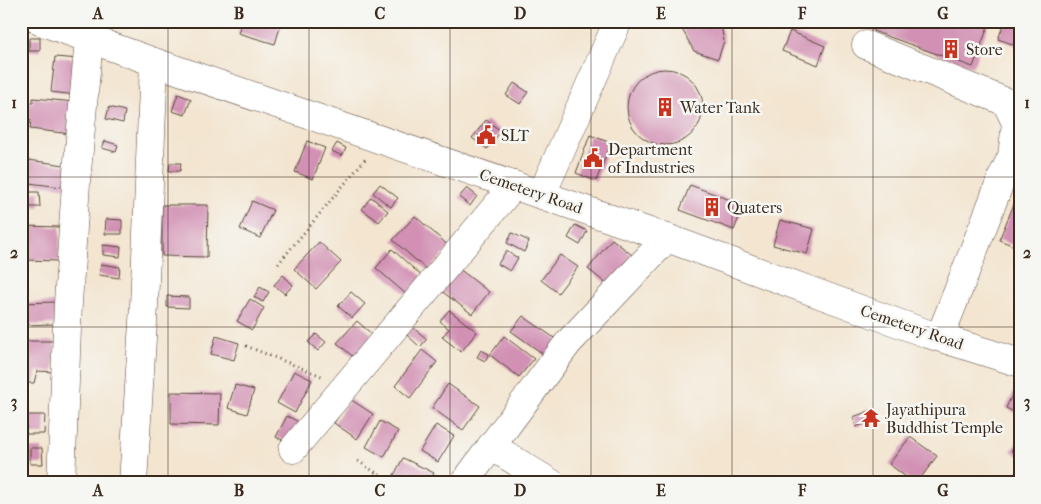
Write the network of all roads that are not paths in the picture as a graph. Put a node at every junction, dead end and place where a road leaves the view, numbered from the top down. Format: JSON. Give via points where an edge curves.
{"nodes":[{"id":1,"x":40,"y":21,"type":"edge"},
{"id":2,"x":618,"y":21,"type":"edge"},
{"id":3,"x":89,"y":39,"type":"junction"},
{"id":4,"x":866,"y":45,"type":"dead end"},
{"id":5,"x":154,"y":62,"type":"junction"},
{"id":6,"x":1016,"y":157,"type":"edge"},
{"id":7,"x":514,"y":185,"type":"junction"},
{"id":8,"x":542,"y":194,"type":"junction"},
{"id":9,"x":667,"y":238,"type":"junction"},
{"id":10,"x":940,"y":338,"type":"junction"},
{"id":11,"x":1020,"y":363,"type":"edge"},
{"id":12,"x":491,"y":446,"type":"junction"},
{"id":13,"x":293,"y":449,"type":"dead end"},
{"id":14,"x":61,"y":483,"type":"edge"},
{"id":15,"x":133,"y":483,"type":"edge"},
{"id":16,"x":464,"y":483,"type":"edge"},
{"id":17,"x":551,"y":483,"type":"edge"}],
"edges":[{"from":1,"to":3,"type":"street","name":"Cemetery Road"},
{"from":2,"to":8,"type":"street"},
{"from":3,"to":5,"type":"street","name":"Cemetery Road"},
{"from":3,"to":14,"type":"street","via":[[68,294]]},
{"from":4,"to":6,"type":"street","via":[[1006,102],[1016,123]]},
{"from":5,"to":7,"type":"street","name":"Cemetery Road"},
{"from":5,"to":15,"type":"street"},
{"from":6,"to":10,"type":"street","via":[[1002,175]]},
{"from":7,"to":8,"type":"street","name":"Cemetery Road"},
{"from":7,"to":13,"type":"street"},
{"from":8,"to":9,"type":"street","name":"Cemetery Road"},
{"from":9,"to":10,"type":"street","name":"Cemetery Road"},
{"from":9,"to":12,"type":"street","via":[[568,344]]},
{"from":10,"to":11,"type":"street","name":"Cemetery Road"},
{"from":12,"to":16,"type":"street"},
{"from":12,"to":17,"type":"street"}]}
